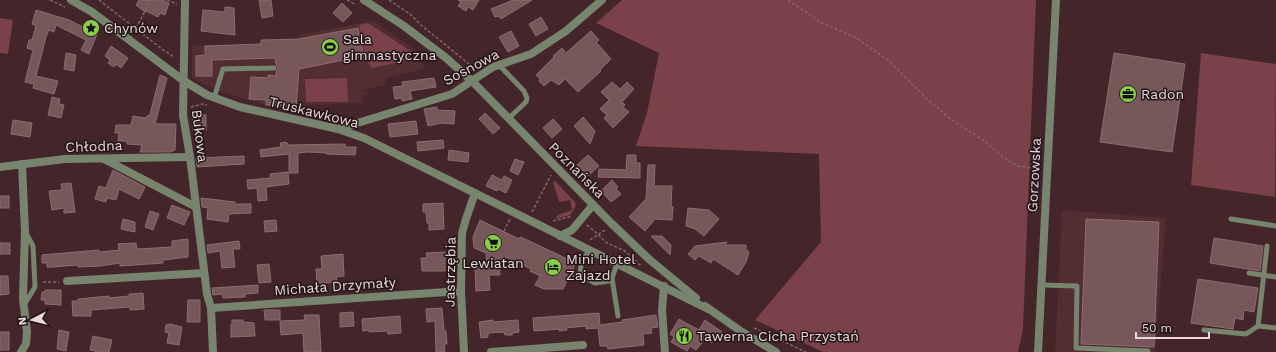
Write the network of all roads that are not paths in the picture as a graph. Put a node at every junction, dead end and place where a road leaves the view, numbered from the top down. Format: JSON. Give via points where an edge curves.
{"nodes":[{"id":1,"x":71,"y":0,"type":"edge"},
{"id":2,"x":185,"y":0,"type":"edge"},
{"id":3,"x":364,"y":0,"type":"edge"},
{"id":4,"x":602,"y":0,"type":"edge"},
{"id":5,"x":1056,"y":0,"type":"edge"},
{"id":6,"x":499,"y":65,"type":"junction"},
{"id":7,"x":274,"y":68,"type":"dead end"},
{"id":8,"x":184,"y":81,"type":"junction"},
{"id":9,"x":472,"y":81,"type":"junction"},
{"id":10,"x":214,"y":98,"type":"junction"},
{"id":11,"x":508,"y":119,"type":"junction"},
{"id":12,"x":338,"y":130,"type":"junction"},
{"id":13,"x":190,"y":157,"type":"junction"},
{"id":14,"x":103,"y":158,"type":"junction"},
{"id":15,"x":22,"y":164,"type":"junction"},
{"id":16,"x":0,"y":167,"type":"edge"},
{"id":17,"x":475,"y":193,"type":"junction"},
{"id":18,"x":593,"y":205,"type":"junction"},
{"id":19,"x":196,"y":207,"type":"junction"},
{"id":20,"x":1231,"y":219,"type":"dead end"},
{"id":21,"x":1276,"y":226,"type":"edge"},
{"id":22,"x":25,"y":231,"type":"junction"},
{"id":23,"x":560,"y":236,"type":"junction"},
{"id":24,"x":588,"y":246,"type":"junction"},
{"id":25,"x":1267,"y":246,"type":"dead end"},
{"id":26,"x":617,"y":264,"type":"junction"},
{"id":27,"x":204,"y":273,"type":"junction"},
{"id":28,"x":1249,"y":273,"type":"dead end"},
{"id":29,"x":1264,"y":275,"type":"junction"},
{"id":30,"x":1276,"y":277,"type":"edge"},
{"id":31,"x":612,"y":278,"type":"junction"},
{"id":32,"x":67,"y":281,"type":"road end"},
{"id":33,"x":1042,"y":285,"type":"junction"},
{"id":34,"x":664,"y":286,"type":"junction"},
{"id":35,"x":461,"y":291,"type":"junction"},
{"id":36,"x":24,"y":305,"type":"junction"},
{"id":37,"x":211,"y":308,"type":"junction"},
{"id":38,"x":708,"y":309,"type":"junction"},
{"id":39,"x":618,"y":316,"type":"dead end"},
{"id":40,"x":1258,"y":326,"type":"junction"},
{"id":41,"x":1276,"y":328,"type":"edge"},
{"id":42,"x":1204,"y":330,"type":"dead end"},
{"id":43,"x":583,"y":345,"type":"dead end"},
{"id":44,"x":21,"y":352,"type":"edge"},
{"id":45,"x":213,"y":352,"type":"edge"},
{"id":46,"x":464,"y":352,"type":"edge"},
{"id":47,"x":491,"y":352,"type":"edge"},
{"id":48,"x":666,"y":352,"type":"edge"},
{"id":49,"x":776,"y":352,"type":"edge"},
{"id":50,"x":1038,"y":352,"type":"edge"},
{"id":51,"x":1148,"y":352,"type":"edge"}],
"edges":[{"from":1,"to":8,"type":"street","name":"Truskawkowa","via":[[92,12]]},
{"from":2,"to":8,"type":"street","name":"Bukowa"},
{"from":3,"to":9,"type":"street","name":"Poznańska","via":[[431,45]]},
{"from":4,"to":6,"type":"street","name":"Sosnowa","via":[[566,31],[531,54]]},
{"from":5,"to":33,"type":"street","name":"Gorzowska"},
{"from":6,"to":9,"type":"street","name":"Sosnowa"},
{"from":6,"to":11,"type":"lane","via":[[524,91],[527,98]]},
{"from":7,"to":10,"type":"lane","via":[[223,69]]},
{"from":8,"to":10,"type":"street","name":"Truskawkowa"},
{"from":8,"to":13,"type":"street","name":"Bukowa","via":[[185,134]]},
{"from":9,"to":11,"type":"street","name":"Poznańska"},
{"from":9,"to":12,"type":"street","name":"Sosnowa","via":[[452,94]]},
{"from":10,"to":12,"type":"street","name":"Truskawkowa","via":[[260,112]]},
{"from":11,"to":18,"type":"street","name":"Poznańska"},
{"from":12,"to":17,"type":"street","name":"Truskawkowa","via":[[375,143]]},
{"from":13,"to":14,"type":"street","name":"Chłodna"},
{"from":13,"to":19,"type":"street","name":"Bukowa"},
{"from":14,"to":15,"type":"street","name":"Chłodna"},
{"from":14,"to":19,"type":"street"},
{"from":15,"to":16,"type":"street","name":"Chłodna"},
{"from":15,"to":22,"type":"street"},
{"from":17,"to":23,"type":"street","name":"Truskawkowa"},
{"from":17,"to":35,"type":"street","name":"Jastrzębia","via":[[462,233]]},
{"from":18,"to":23,"type":"street","via":[[578,225]]},
{"from":18,"to":38,"type":"street","name":"Poznańska","via":[[650,260]]},
{"from":19,"to":27,"type":"street","name":"Bukowa"},
{"from":20,"to":21,"type":"lane"},
{"from":22,"to":36,"type":"street"},
{"from":22,"to":36,"type":"lane","via":[[33,246],[35,287]]},
{"from":23,"to":24,"type":"street","name":"Truskawkowa"},
{"from":24,"to":26,"type":"street","name":"Truskawkowa"},
{"from":24,"to":31,"type":"lane","via":[[581,265],[582,276],[601,283]]},
{"from":25,"to":29,"type":"lane"},
{"from":26,"to":31,"type":"lane"},
{"from":26,"to":34,"type":"street","name":"Truskawkowa"},
{"from":27,"to":32,"type":"street"},
{"from":27,"to":37,"type":"street","name":"Bukowa"},
{"from":28,"to":29,"type":"lane"},
{"from":29,"to":30,"type":"lane"},
{"from":29,"to":40,"type":"lane"},
{"from":31,"to":39,"type":"lane"},
{"from":33,"to":50,"type":"street","name":"Gorzowska"},
{"from":33,"to":51,"type":"lane","via":[[1078,286],[1076,348]]},
{"from":34,"to":38,"type":"street","name":"Truskawkowa"},
{"from":34,"to":48,"type":"street","via":[[662,310]]},
{"from":35,"to":37,"type":"street","name":"Michała Drzymały"},
{"from":35,"to":46,"type":"street","name":"Jastrzębia"},
{"from":36,"to":44,"type":"street","via":[[26,344]]},
{"from":37,"to":45,"type":"street","name":"Bukowa"},
{"from":38,"to":49,"type":"street","name":"Poznańska"},
{"from":40,"to":41,"type":"lane"},
{"from":40,"to":42,"type":"lane","via":[[1246,334]]},
{"from":43,"to":47,"type":"street"}]}
